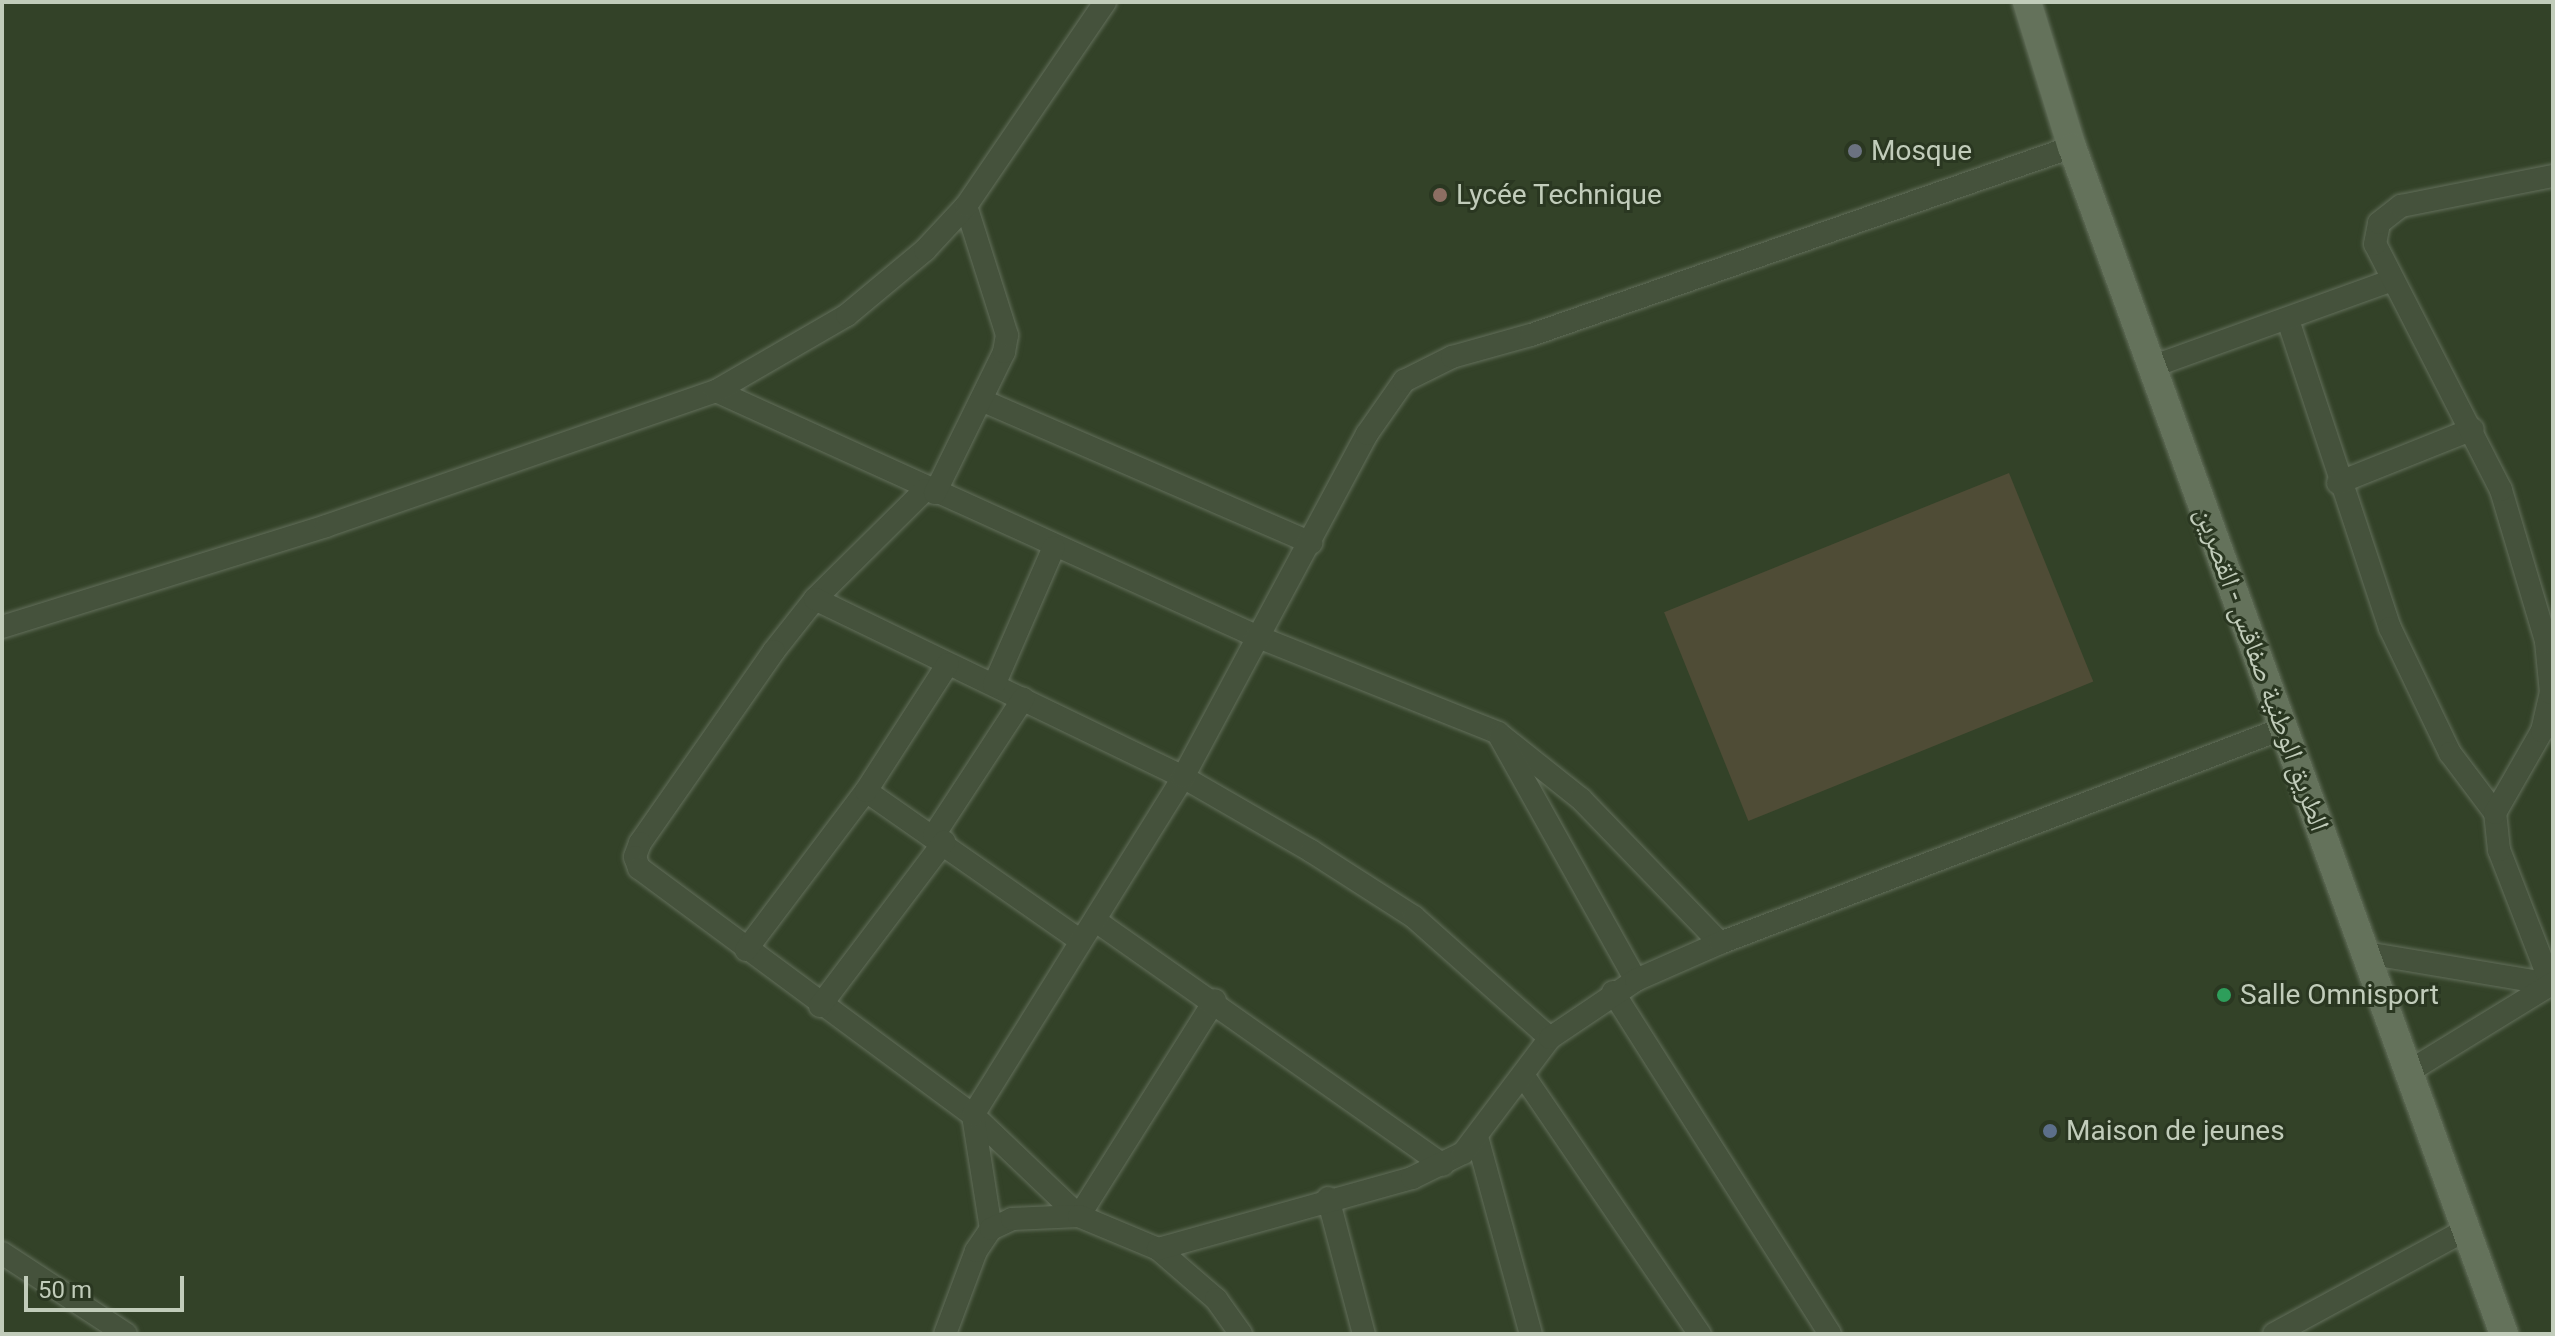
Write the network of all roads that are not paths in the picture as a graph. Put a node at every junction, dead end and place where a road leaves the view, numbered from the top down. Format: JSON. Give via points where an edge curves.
{"nodes":[{"id":1,"x":1105,"y":2,"type":"edge"},
{"id":2,"x":2027,"y":2,"type":"edge"},
{"id":3,"x":2072,"y":147,"type":"junction"},
{"id":4,"x":2553,"y":176,"type":"edge"},
{"id":5,"x":966,"y":206,"type":"junction"},
{"id":6,"x":2390,"y":281,"type":"junction"},
{"id":7,"x":2288,"y":320,"type":"junction"},
{"id":8,"x":2151,"y":367,"type":"junction"},
{"id":9,"x":716,"y":391,"type":"junction"},
{"id":10,"x":981,"y":400,"type":"junction"},
{"id":11,"x":2473,"y":429,"type":"junction"},
{"id":12,"x":2338,"y":483,"type":"junction"},
{"id":13,"x":930,"y":491,"type":"junction"},
{"id":14,"x":1311,"y":543,"type":"junction"},
{"id":15,"x":1054,"y":547,"type":"junction"},
{"id":16,"x":815,"y":599,"type":"junction"},
{"id":17,"x":2,"y":627,"type":"edge"},
{"id":18,"x":1256,"y":636,"type":"junction"},
{"id":19,"x":948,"y":664,"type":"junction"},
{"id":20,"x":994,"y":685,"type":"junction"},
{"id":21,"x":1023,"y":699,"type":"junction"},
{"id":22,"x":2284,"y":728,"type":"junction"},
{"id":23,"x":1498,"y":733,"type":"junction"},
{"id":24,"x":1183,"y":777,"type":"junction"},
{"id":25,"x":866,"y":791,"type":"junction"},
{"id":26,"x":2495,"y":813,"type":"junction"},
{"id":27,"x":939,"y":838,"type":"junction"},
{"id":28,"x":1096,"y":921,"type":"junction"},
{"id":29,"x":1081,"y":941,"type":"junction"},
{"id":30,"x":1720,"y":943,"type":"junction"},
{"id":31,"x":746,"y":950,"type":"junction"},
{"id":32,"x":2366,"y":953,"type":"junction"},
{"id":33,"x":1636,"y":980,"type":"junction"},
{"id":34,"x":2552,"y":984,"type":"edge"},
{"id":35,"x":1613,"y":992,"type":"junction"},
{"id":36,"x":1215,"y":1000,"type":"junction"},
{"id":37,"x":820,"y":1006,"type":"junction"},
{"id":38,"x":1550,"y":1038,"type":"junction"},
{"id":39,"x":2408,"y":1072,"type":"junction"},
{"id":40,"x":1523,"y":1075,"type":"junction"},
{"id":41,"x":973,"y":1115,"type":"junction"},
{"id":42,"x":1477,"y":1137,"type":"junction"},
{"id":43,"x":1443,"y":1165,"type":"junction"},
{"id":44,"x":1328,"y":1198,"type":"junction"},
{"id":45,"x":1079,"y":1216,"type":"junction"},
{"id":46,"x":991,"y":1229,"type":"junction"},
{"id":47,"x":2467,"y":1229,"type":"junction"},
{"id":48,"x":1158,"y":1249,"type":"junction"},
{"id":49,"x":2,"y":1253,"type":"edge"},
{"id":50,"x":126,"y":1334,"type":"edge"},
{"id":51,"x":945,"y":1334,"type":"edge"},
{"id":52,"x":1241,"y":1334,"type":"edge"},
{"id":53,"x":1364,"y":1334,"type":"edge"},
{"id":54,"x":1531,"y":1334,"type":"edge"},
{"id":55,"x":1700,"y":1334,"type":"edge"},
{"id":56,"x":1830,"y":1334,"type":"edge"},
{"id":57,"x":2274,"y":1334,"type":"edge"},
{"id":58,"x":2504,"y":1334,"type":"edge"}],
"edges":[{"from":1,"to":5,"type":"street"},
{"from":2,"to":3,"type":"main road","name":"الطريق الوطنية صفاقس - القصرين"},
{"from":3,"to":8,"type":"main road","name":"الطريق الوطنية صفاقس - القصرين"},
{"from":3,"to":14,"type":"street","via":[[1428,366],[1388,399]]},
{"from":4,"to":6,"type":"street","via":[[2474,189],[2389,213],[2379,223],[2375,244]]},
{"from":5,"to":9,"type":"street","via":[[885,287]]},
{"from":5,"to":10,"type":"street","via":[[1007,335]]},
{"from":6,"to":7,"type":"street"},
{"from":6,"to":11,"type":"street"},
{"from":7,"to":8,"type":"street"},
{"from":7,"to":12,"type":"street"},
{"from":8,"to":22,"type":"main road","name":"الطريق الوطنية صفاقس - القصرين"},
{"from":9,"to":13,"type":"street"},
{"from":9,"to":17,"type":"street","via":[[326,526]]},
{"from":10,"to":13,"type":"street"},
{"from":10,"to":14,"type":"street"},
{"from":11,"to":12,"type":"street"},
{"from":11,"to":26,"type":"street","via":[[2501,490],[2531,580],[2546,641],[2551,693],[2542,731]]},
{"from":12,"to":26,"type":"street","via":[[2426,711]]},
{"from":13,"to":15,"type":"street"},
{"from":13,"to":16,"type":"street"},
{"from":14,"to":18,"type":"street"},
{"from":15,"to":18,"type":"street"},
{"from":15,"to":20,"type":"street"},
{"from":16,"to":19,"type":"street"},
{"from":16,"to":31,"type":"street","via":[[635,857],[652,883]]},
{"from":18,"to":23,"type":"street"},
{"from":18,"to":24,"type":"street"},
{"from":19,"to":20,"type":"street"},
{"from":19,"to":25,"type":"street"},
{"from":20,"to":21,"type":"street"},
{"from":21,"to":24,"type":"street"},
{"from":21,"to":27,"type":"street"},
{"from":22,"to":30,"type":"street"},
{"from":22,"to":32,"type":"main road","name":"الطريق الوطنية صفاقس - القصرين"},
{"from":23,"to":30,"type":"street","via":[[1581,799]]},
{"from":23,"to":33,"type":"street"},
{"from":24,"to":28,"type":"street"},
{"from":24,"to":38,"type":"street","via":[[1414,917]]},
{"from":25,"to":27,"type":"street"},
{"from":25,"to":31,"type":"street"},
{"from":26,"to":34,"type":"street","via":[[2499,850]]},
{"from":27,"to":29,"type":"street"},
{"from":27,"to":37,"type":"street"},
{"from":28,"to":29,"type":"street"},
{"from":28,"to":36,"type":"street"},
{"from":29,"to":41,"type":"street"},
{"from":30,"to":33,"type":"street"},
{"from":31,"to":37,"type":"street"},
{"from":32,"to":34,"type":"street"},
{"from":32,"to":39,"type":"main road","name":"الطريق الوطنية صفاقس - القصرين"},
{"from":33,"to":35,"type":"street"},
{"from":34,"to":39,"type":"street"},
{"from":35,"to":38,"type":"street"},
{"from":35,"to":56,"type":"street"},
{"from":36,"to":43,"type":"street"},
{"from":36,"to":45,"type":"street"},
{"from":37,"to":41,"type":"street"},
{"from":38,"to":40,"type":"street"},
{"from":39,"to":47,"type":"main road","name":"الطريق الوطنية صفاقس - القصرين"},
{"from":40,"to":42,"type":"street"},
{"from":40,"to":55,"type":"street"},
{"from":41,"to":45,"type":"street"},
{"from":41,"to":46,"type":"street"},
{"from":42,"to":43,"type":"street"},
{"from":42,"to":54,"type":"street"},
{"from":43,"to":44,"type":"street"},
{"from":44,"to":48,"type":"street"},
{"from":44,"to":53,"type":"street"},
{"from":45,"to":46,"type":"street","via":[[1040,1215]]},
{"from":45,"to":48,"type":"street"},
{"from":46,"to":51,"type":"street","via":[[976,1251]]},
{"from":47,"to":57,"type":"street"},
{"from":47,"to":58,"type":"main road","name":"الطريق الوطنية صفاقس - القصرين"},
{"from":48,"to":52,"type":"street","via":[[1216,1299]]},
{"from":49,"to":50,"type":"street"}]}
